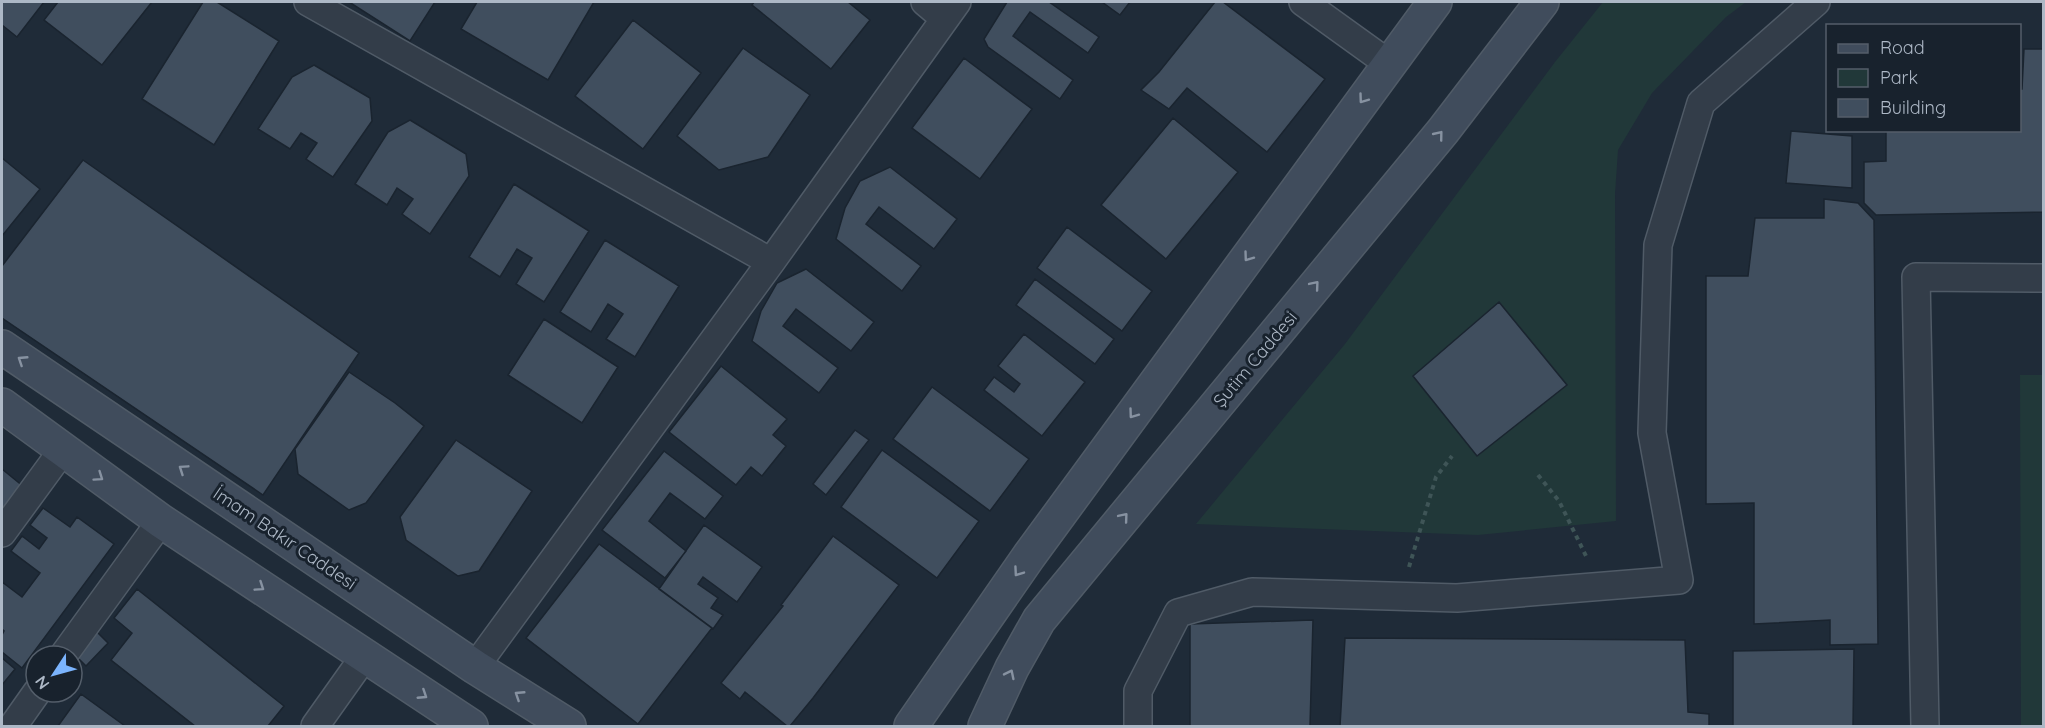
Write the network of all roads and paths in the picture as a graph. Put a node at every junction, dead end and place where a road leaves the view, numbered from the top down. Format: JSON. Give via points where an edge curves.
{"nodes":[{"id":1,"x":308,"y":2,"type":"edge"},
{"id":2,"x":1303,"y":2,"type":"edge"},
{"id":3,"x":1435,"y":2,"type":"edge"},
{"id":4,"x":1542,"y":2,"type":"edge"},
{"id":5,"x":1816,"y":2,"type":"edge"},
{"id":6,"x":942,"y":7,"type":"edge"},
{"id":7,"x":1389,"y":64,"type":"junction"},
{"id":8,"x":771,"y":262,"type":"junction"},
{"id":9,"x":2043,"y":278,"type":"edge"},
{"id":10,"x":2,"y":347,"type":"edge"},
{"id":11,"x":2,"y":405,"type":"edge"},
{"id":12,"x":62,"y":451,"type":"junction"},
{"id":13,"x":1452,"y":456,"type":"dead end"},
{"id":14,"x":1538,"y":475,"type":"dead end"},
{"id":15,"x":161,"y":521,"type":"junction"},
{"id":16,"x":2,"y":533,"type":"edge"},
{"id":17,"x":1600,"y":586,"type":"junction"},
{"id":18,"x":1400,"y":596,"type":"junction"},
{"id":19,"x":72,"y":644,"type":"edge"},
{"id":20,"x":364,"y":657,"type":"junction"},
{"id":21,"x":476,"y":667,"type":"junction"},
{"id":22,"x":29,"y":704,"type":"edge"},
{"id":23,"x":13,"y":726,"type":"edge"},
{"id":24,"x":315,"y":726,"type":"edge"},
{"id":25,"x":471,"y":726,"type":"edge"},
{"id":26,"x":569,"y":726,"type":"edge"},
{"id":27,"x":911,"y":726,"type":"edge"},
{"id":28,"x":985,"y":726,"type":"edge"},
{"id":29,"x":1138,"y":726,"type":"edge"},
{"id":30,"x":1925,"y":726,"type":"edge"}],
"edges":[{"from":1,"to":8,"type":"street"},
{"from":2,"to":7,"type":"street"},
{"from":3,"to":7,"type":"main road"},
{"from":28,"to":4,"type":"main road","name":"Şutim Caddesi","one_way":true,"via":[[1039,620],[1443,131]]},
{"from":5,"to":17,"type":"street","via":[[1701,103],[1658,245],[1652,433],[1679,580]]},
{"from":6,"to":8,"type":"street"},
{"from":7,"to":27,"type":"main road","one_way":true,"via":[[1029,556]]},
{"from":8,"to":21,"type":"street"},
{"from":9,"to":30,"type":"street","via":[[1916,277]]},
{"from":21,"to":10,"type":"main road","name":"İmam Bakır Caddesi","one_way":true},
{"from":11,"to":12,"type":"main road"},
{"from":12,"to":15,"type":"main road","one_way":true},
{"from":12,"to":16,"type":"street"},
{"from":13,"to":18,"type":"path","via":[[1436,477]]},
{"from":14,"to":17,"type":"path","via":[[1559,501]]},
{"from":15,"to":19,"type":"street"},
{"from":15,"to":20,"type":"main road","one_way":true},
{"from":17,"to":18,"type":"street","via":[[1457,598]]},
{"from":18,"to":29,"type":"street","via":[[1252,592],[1178,614],[1138,692]]},
{"from":20,"to":24,"type":"street"},
{"from":20,"to":25,"type":"main road","one_way":true},
{"from":26,"to":21,"type":"main road","name":"İmam Bakır Caddesi","one_way":true},
{"from":22,"to":23,"type":"street"}]}
